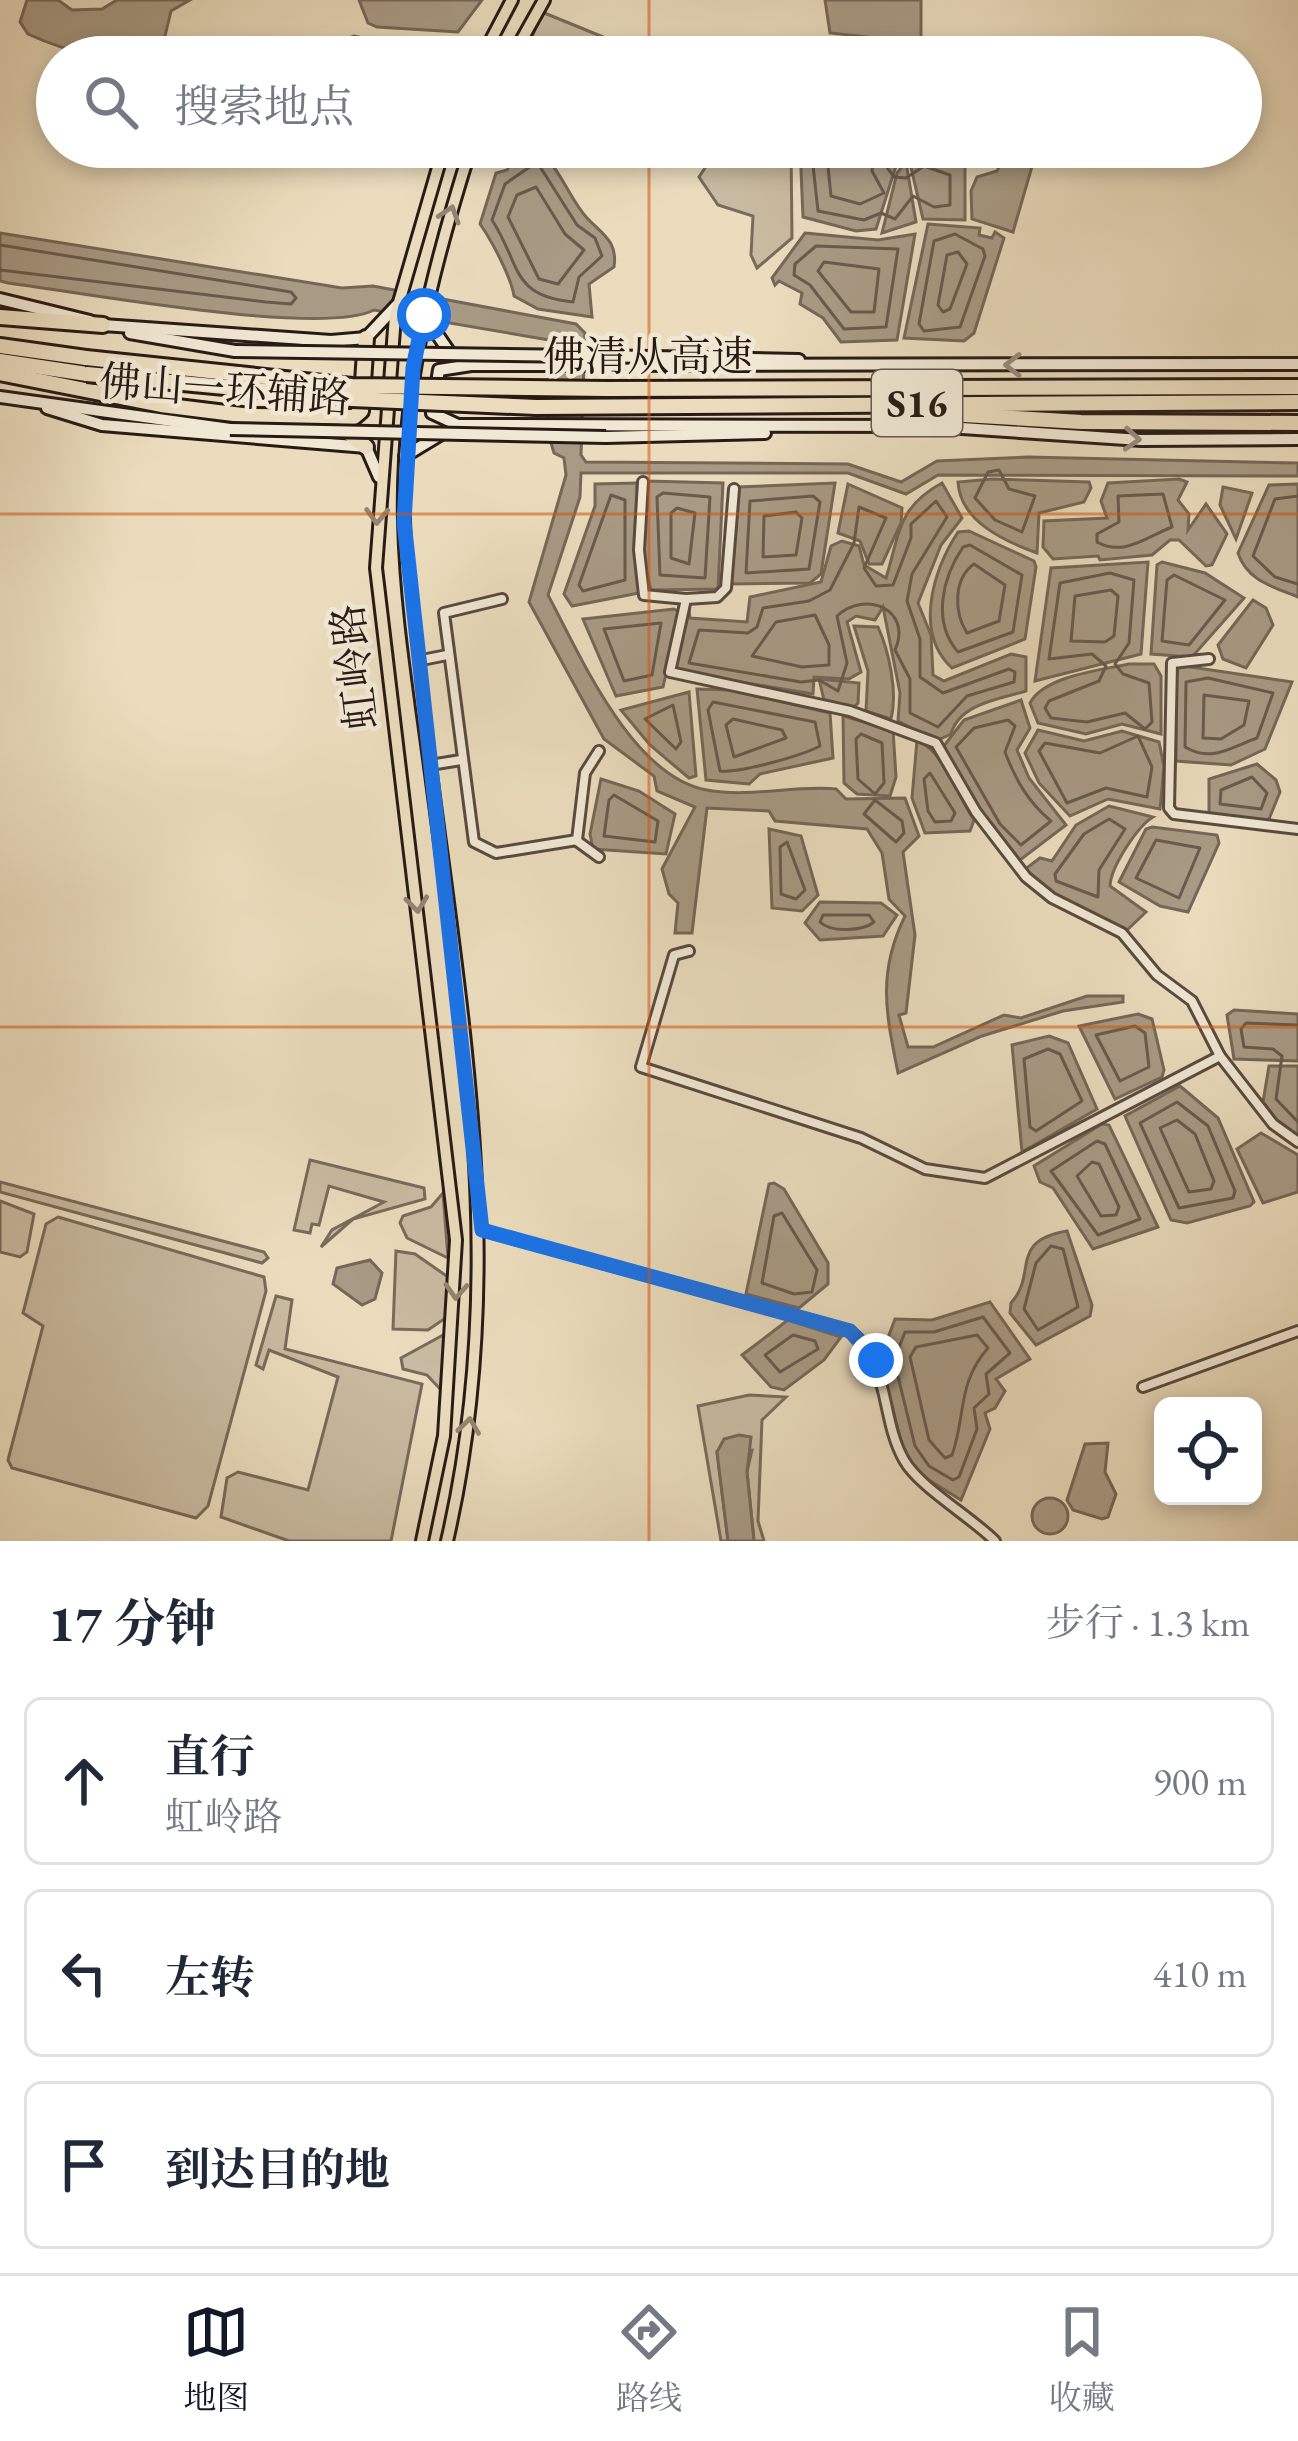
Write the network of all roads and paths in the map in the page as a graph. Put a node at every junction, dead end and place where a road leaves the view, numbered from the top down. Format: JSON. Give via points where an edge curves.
{"nodes":[{"id":1,"x":512,"y":0,"type":"edge"},
{"id":2,"x":544,"y":0,"type":"edge"},
{"id":3,"x":493,"y":36,"type":"edge"},
{"id":4,"x":524,"y":36,"type":"edge"},
{"id":5,"x":437,"y":168,"type":"edge"},
{"id":6,"x":464,"y":168,"type":"edge"},
{"id":7,"x":0,"y":299,"type":"edge"},
{"id":8,"x":395,"y":312,"type":"junction"},
{"id":9,"x":424,"y":315,"type":"junction"},
{"id":10,"x":0,"y":317,"type":"edge"},
{"id":11,"x":104,"y":325,"type":"junction"},
{"id":12,"x":366,"y":338,"type":"junction"},
{"id":13,"x":0,"y":346,"type":"edge"},
{"id":14,"x":0,"y":361,"type":"edge"},
{"id":15,"x":1298,"y":364,"type":"edge"},
{"id":16,"x":471,"y":365,"type":"junction"},
{"id":17,"x":86,"y":366,"type":"junction"},
{"id":18,"x":856,"y":366,"type":"junction"},
{"id":19,"x":0,"y":373,"type":"edge"},
{"id":20,"x":1298,"y":387,"type":"edge"},
{"id":21,"x":0,"y":397,"type":"edge"},
{"id":22,"x":1298,"y":402,"type":"edge"},
{"id":23,"x":821,"y":404,"type":"junction"},
{"id":24,"x":47,"y":408,"type":"junction"},
{"id":25,"x":323,"y":419,"type":"junction"},
{"id":26,"x":1298,"y":423,"type":"edge"},
{"id":27,"x":458,"y":425,"type":"junction"},
{"id":28,"x":807,"y":429,"type":"junction"},
{"id":29,"x":1298,"y":439,"type":"edge"},
{"id":30,"x":366,"y":447,"type":"junction"},
{"id":31,"x":405,"y":456,"type":"junction"},
{"id":32,"x":379,"y":477,"type":"junction"},
{"id":33,"x":643,"y":482,"type":"dead end"},
{"id":34,"x":734,"y":489,"type":"dead end"},
{"id":35,"x":502,"y":599,"type":"dead end"},
{"id":36,"x":686,"y":599,"type":"junction"},
{"id":37,"x":447,"y":655,"type":"junction"},
{"id":38,"x":1209,"y":659,"type":"dead end"},
{"id":39,"x":416,"y":661,"type":"junction"},
{"id":40,"x":599,"y":751,"type":"dead end"},
{"id":41,"x":461,"y":760,"type":"junction"},
{"id":42,"x":430,"y":765,"type":"junction"},
{"id":43,"x":1298,"y":830,"type":"edge"},
{"id":44,"x":577,"y":840,"type":"junction"},
{"id":45,"x":599,"y":857,"type":"dead end"},
{"id":46,"x":688,"y":951,"type":"dead end"},
{"id":47,"x":1220,"y":1056,"type":"junction"},
{"id":48,"x":1298,"y":1142,"type":"edge"},
{"id":49,"x":482,"y":1230,"type":"junction"},
{"id":50,"x":1298,"y":1331,"type":"edge"},
{"id":51,"x":1142,"y":1387,"type":"dead end"},
{"id":52,"x":422,"y":1541,"type":"edge"},
{"id":53,"x":447,"y":1541,"type":"edge"},
{"id":54,"x":995,"y":1541,"type":"edge"}],
"edges":[{"from":1,"to":3,"type":"main road"},
{"from":2,"to":4,"type":"main road"},
{"from":5,"to":8,"type":"main road","name":"虹岭路"},
{"from":9,"to":6,"type":"main road","name":"虹岭路","one_way":true},
{"from":7,"to":11,"type":"main road","name":"佛山一环辅路"},
{"from":8,"to":12,"type":"main road"},
{"from":8,"to":32,"type":"main road","name":"虹岭路"},
{"from":9,"to":16,"type":"main road","via":[[444,348]]},
{"from":9,"to":31,"type":"main road","name":"虹岭路"},
{"from":10,"to":11,"type":"highway"},
{"from":11,"to":12,"type":"main road","via":[[262,339]]},
{"from":11,"to":18,"type":"main road","name":"佛山一环辅路","bridge":true,"via":[[235,351],[761,356]]},
{"from":12,"to":25,"type":"highway","via":[[361,411]]},
{"from":13,"to":17,"type":"highway","name":"佛清从高速","number":"S16"},
{"from":14,"to":17,"type":"highway","name":"佛清从高速","number":"S16"},
{"from":15,"to":18,"type":"main road","one_way":true},
{"from":16,"to":18,"type":"main road"},
{"from":16,"to":27,"type":"main road","via":[[434,376],[432,413]]},
{"from":17,"to":20,"type":"highway","name":"佛清从高速","number":"S16","bridge":true,"via":[[365,387]]},
{"from":17,"to":23,"type":"highway","name":"佛清从高速","number":"S16","bridge":true,"via":[[331,398]]},
{"from":19,"to":25,"type":"highway","via":[[161,405]]},
{"from":21,"to":24,"type":"main road","name":"佛山一环辅路"},
{"from":22,"to":23,"type":"highway","name":"佛清从高速","number":"S16"},
{"from":23,"to":26,"type":"highway","via":[[1081,422]]},
{"from":24,"to":28,"type":"main road","name":"佛山一环辅路","bridge":true,"via":[[230,429],[606,437]]},
{"from":24,"to":30,"type":"main road","via":[[102,424]]},
{"from":25,"to":30,"type":"highway"},
{"from":27,"to":28,"type":"main road","name":"佛山一环辅路"},
{"from":27,"to":31,"type":"main road"},
{"from":28,"to":29,"type":"main road","name":"佛山一环辅路","one_way":true},
{"from":30,"to":32,"type":"main road"},
{"from":31,"to":39,"type":"main road","name":"虹岭路"},
{"from":32,"to":52,"type":"main road","name":"虹岭路","one_way":true,"via":[[384,653],[456,1240],[444,1436]]},
{"from":33,"to":36,"type":"street","via":[[644,595]]},
{"from":34,"to":36,"type":"street","via":[[726,588],[717,597]]},
{"from":35,"to":37,"type":"street","via":[[444,613]]},
{"from":36,"to":47,"type":"street","via":[[670,672],[870,716],[936,743],[1026,877],[1122,933],[1192,1001]]},
{"from":37,"to":39,"type":"street"},
{"from":37,"to":41,"type":"street"},
{"from":38,"to":43,"type":"street","via":[[1172,663],[1169,808]]},
{"from":39,"to":42,"type":"main road","name":"虹岭路"},
{"from":40,"to":44,"type":"street","via":[[585,773]]},
{"from":41,"to":42,"type":"street"},
{"from":41,"to":44,"type":"street","via":[[474,842],[496,853]]},
{"from":42,"to":49,"type":"main road","name":"虹岭路"},
{"from":44,"to":45,"type":"street"},
{"from":46,"to":47,"type":"street","via":[[674,955],[641,1066],[861,1138],[926,1169],[995,1175]]},
{"from":47,"to":48,"type":"street","via":[[1273,1124]]},
{"from":53,"to":49,"type":"main road","name":"虹岭路","one_way":true,"via":[[474,1388]]},
{"from":49,"to":54,"type":"street","via":[[850,1331],[876,1360],[914,1474]]},
{"from":50,"to":51,"type":"street"}]}
